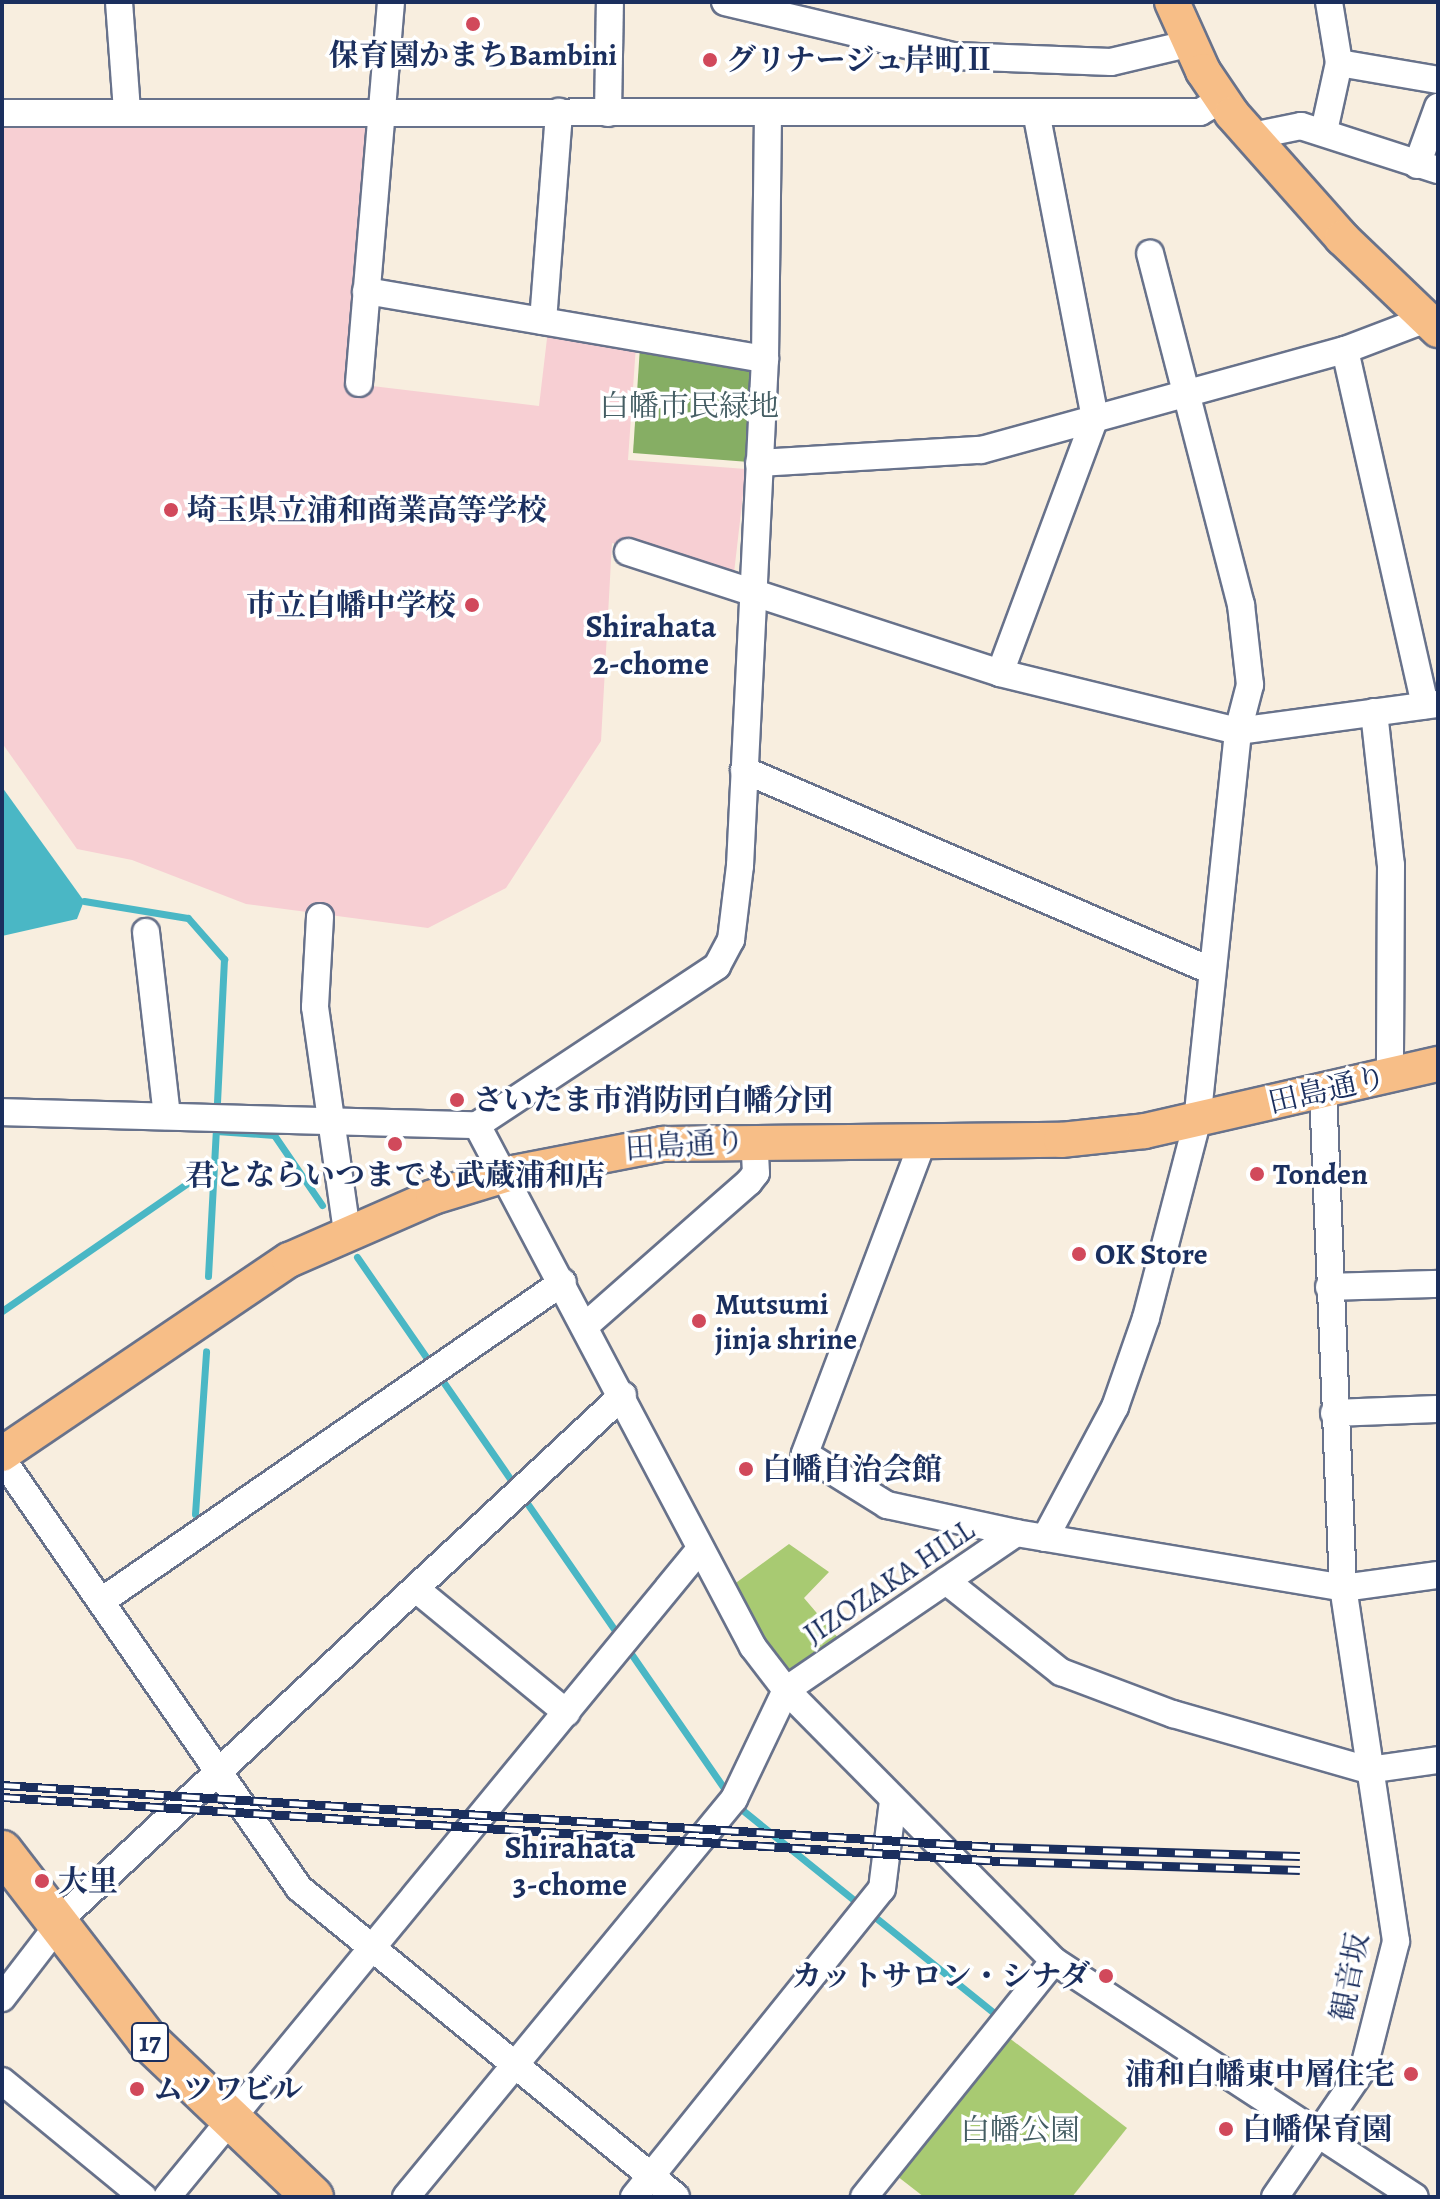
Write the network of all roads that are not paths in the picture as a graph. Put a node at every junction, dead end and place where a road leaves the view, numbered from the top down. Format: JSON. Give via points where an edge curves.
{"nodes":[{"id":1,"x":119,"y":2,"type":"edge"},
{"id":2,"x":391,"y":2,"type":"edge"},
{"id":3,"x":610,"y":2,"type":"edge"},
{"id":4,"x":725,"y":2,"type":"edge"},
{"id":5,"x":1172,"y":2,"type":"edge"},
{"id":6,"x":1329,"y":2,"type":"edge"},
{"id":7,"x":778,"y":8,"type":"edge"},
{"id":8,"x":1188,"y":44,"type":"junction"},
{"id":9,"x":1339,"y":63,"type":"junction"},
{"id":10,"x":1438,"y":80,"type":"edge"},
{"id":11,"x":1221,"y":100,"type":"junction"},
{"id":12,"x":1438,"y":107,"type":"edge"},
{"id":13,"x":381,"y":111,"type":"junction"},
{"id":14,"x":127,"y":112,"type":"junction"},
{"id":15,"x":559,"y":112,"type":"junction"},
{"id":16,"x":2,"y":113,"type":"edge"},
{"id":17,"x":608,"y":113,"type":"junction"},
{"id":18,"x":1036,"y":113,"type":"junction"},
{"id":19,"x":768,"y":114,"type":"junction"},
{"id":20,"x":1324,"y":131,"type":"junction"},
{"id":21,"x":1252,"y":136,"type":"junction"},
{"id":22,"x":1428,"y":167,"type":"edge"},
{"id":23,"x":1150,"y":254,"type":"dead end"},
{"id":24,"x":366,"y":291,"type":"junction"},
{"id":25,"x":543,"y":321,"type":"junction"},
{"id":26,"x":1432,"y":324,"type":"edge"},
{"id":27,"x":1345,"y":350,"type":"junction"},
{"id":28,"x":765,"y":359,"type":"junction"},
{"id":29,"x":359,"y":383,"type":"dead end"},
{"id":30,"x":1188,"y":394,"type":"junction"},
{"id":31,"x":1095,"y":418,"type":"junction"},
{"id":32,"x":759,"y":463,"type":"junction"},
{"id":33,"x":628,"y":552,"type":"dead end"},
{"id":34,"x":750,"y":590,"type":"junction"},
{"id":35,"x":1000,"y":673,"type":"junction"},
{"id":36,"x":1431,"y":704,"type":"edge"},
{"id":37,"x":1374,"y":712,"type":"junction"},
{"id":38,"x":1238,"y":731,"type":"junction"},
{"id":39,"x":744,"y":770,"type":"junction"},
{"id":40,"x":320,"y":917,"type":"dead end"},
{"id":41,"x":146,"y":932,"type":"dead end"},
{"id":42,"x":1212,"y":971,"type":"junction"},
{"id":43,"x":1438,"y":1064,"type":"edge"},
{"id":44,"x":1390,"y":1075,"type":"junction"},
{"id":45,"x":1323,"y":1091,"type":"junction"},
{"id":46,"x":2,"y":1112,"type":"edge"},
{"id":47,"x":167,"y":1116,"type":"junction"},
{"id":48,"x":330,"y":1121,"type":"junction"},
{"id":49,"x":1197,"y":1122,"type":"junction"},
{"id":50,"x":477,"y":1125,"type":"junction"},
{"id":51,"x":754,"y":1140,"type":"junction"},
{"id":52,"x":923,"y":1141,"type":"junction"},
{"id":53,"x":508,"y":1174,"type":"junction"},
{"id":54,"x":347,"y":1231,"type":"junction"},
{"id":55,"x":563,"y":1282,"type":"junction"},
{"id":56,"x":1438,"y":1284,"type":"edge"},
{"id":57,"x":1329,"y":1287,"type":"junction"},
{"id":58,"x":585,"y":1326,"type":"junction"},
{"id":59,"x":623,"y":1395,"type":"junction"},
{"id":60,"x":1436,"y":1409,"type":"dead end"},
{"id":61,"x":1334,"y":1413,"type":"junction"},
{"id":62,"x":2,"y":1456,"type":"edge"},
{"id":63,"x":1016,"y":1533,"type":"junction"},
{"id":64,"x":1045,"y":1538,"type":"junction"},
{"id":65,"x":700,"y":1549,"type":"junction"},
{"id":66,"x":1438,"y":1575,"type":"edge"},
{"id":67,"x":946,"y":1581,"type":"junction"},
{"id":68,"x":1343,"y":1588,"type":"junction"},
{"id":69,"x":416,"y":1589,"type":"junction"},
{"id":70,"x":103,"y":1600,"type":"junction"},
{"id":71,"x":792,"y":1687,"type":"junction"},
{"id":72,"x":567,"y":1713,"type":"junction"},
{"id":73,"x":1438,"y":1760,"type":"edge"},
{"id":74,"x":1368,"y":1770,"type":"junction"},
{"id":75,"x":218,"y":1773,"type":"junction"},
{"id":76,"x":893,"y":1801,"type":"junction"},
{"id":77,"x":2,"y":1851,"type":"edge"},
{"id":78,"x":57,"y":1930,"type":"junction"},
{"id":79,"x":374,"y":1950,"type":"junction"},
{"id":80,"x":1054,"y":1961,"type":"junction"},
{"id":81,"x":2,"y":1998,"type":"edge"},
{"id":82,"x":514,"y":2064,"type":"junction"},
{"id":83,"x":2,"y":2081,"type":"edge"},
{"id":84,"x":227,"y":2122,"type":"junction"},
{"id":85,"x":1319,"y":2137,"type":"junction"},
{"id":86,"x":651,"y":2177,"type":"junction"},
{"id":87,"x":143,"y":2197,"type":"edge"},
{"id":88,"x":167,"y":2197,"type":"edge"},
{"id":89,"x":313,"y":2197,"type":"edge"},
{"id":90,"x":406,"y":2197,"type":"edge"},
{"id":91,"x":634,"y":2197,"type":"edge"},
{"id":92,"x":676,"y":2197,"type":"edge"},
{"id":93,"x":864,"y":2197,"type":"edge"},
{"id":94,"x":1275,"y":2197,"type":"edge"},
{"id":95,"x":1415,"y":2197,"type":"edge"}],
"edges":[{"from":1,"to":14,"type":"street"},
{"from":2,"to":13,"type":"street"},
{"from":3,"to":17,"type":"street"},
{"from":4,"to":7,"type":"street"},
{"from":5,"to":8,"type":"main road"},
{"from":6,"to":9,"type":"street"},
{"from":7,"to":8,"type":"street","via":[[954,56],[1111,62]]},
{"from":8,"to":11,"type":"main road"},
{"from":9,"to":10,"type":"street"},
{"from":9,"to":20,"type":"street"},
{"from":11,"to":18,"type":"street","via":[[1200,112]]},
{"from":11,"to":21,"type":"main road"},
{"from":12,"to":22,"type":"street"},
{"from":13,"to":14,"type":"street"},
{"from":13,"to":15,"type":"street"},
{"from":13,"to":24,"type":"street"},
{"from":14,"to":16,"type":"street"},
{"from":15,"to":17,"type":"street"},
{"from":15,"to":25,"type":"street"},
{"from":17,"to":19,"type":"street"},
{"from":18,"to":19,"type":"street"},
{"from":18,"to":31,"type":"street"},
{"from":19,"to":28,"type":"street"},
{"from":20,"to":21,"type":"street","via":[[1301,126]]},
{"from":20,"to":22,"type":"street"},
{"from":21,"to":26,"type":"main road"},
{"from":23,"to":30,"type":"street"},
{"from":24,"to":25,"type":"street"},
{"from":24,"to":29,"type":"street"},
{"from":25,"to":28,"type":"street"},
{"from":26,"to":27,"type":"street"},
{"from":27,"to":30,"type":"street"},
{"from":27,"to":36,"type":"street"},
{"from":28,"to":32,"type":"street"},
{"from":30,"to":31,"type":"street"},
{"from":30,"to":38,"type":"street","via":[[1241,605],[1250,685]]},
{"from":31,"to":32,"type":"street","via":[[981,450]]},
{"from":31,"to":35,"type":"street"},
{"from":32,"to":34,"type":"street"},
{"from":33,"to":34,"type":"street"},
{"from":34,"to":35,"type":"street"},
{"from":34,"to":39,"type":"street"},
{"from":35,"to":38,"type":"street"},
{"from":36,"to":37,"type":"street"},
{"from":37,"to":38,"type":"street"},
{"from":37,"to":44,"type":"street","via":[[1391,865]]},
{"from":38,"to":42,"type":"street"},
{"from":39,"to":42,"type":"street"},
{"from":39,"to":50,"type":"street","via":[[731,940],[717,966]]},
{"from":40,"to":48,"type":"street","via":[[315,1007]]},
{"from":41,"to":47,"type":"street"},
{"from":42,"to":49,"type":"street"},
{"from":43,"to":44,"type":"main road","name":"田島通り"},
{"from":44,"to":45,"type":"main road","name":"田島通り"},
{"from":45,"to":49,"type":"main road","name":"田島通り"},
{"from":45,"to":57,"type":"street","name":"観音坂"},
{"from":46,"to":47,"type":"street"},
{"from":47,"to":48,"type":"street"},
{"from":48,"to":50,"type":"street"},
{"from":48,"to":54,"type":"street"},
{"from":49,"to":52,"type":"main road","name":"田島通り","via":[[1061,1140]]},
{"from":49,"to":64,"type":"street","via":[[1146,1318],[1115,1407]]},
{"from":50,"to":53,"type":"street"},
{"from":51,"to":52,"type":"main road","name":"田島通り"},
{"from":51,"to":53,"type":"main road","name":"田島通り","via":[[589,1153]]},
{"from":51,"to":58,"type":"street","via":[[756,1173],[749,1182]]},
{"from":52,"to":63,"type":"street","via":[[805,1454],[887,1505]]},
{"from":53,"to":54,"type":"main road","name":"田島通り"},
{"from":53,"to":55,"type":"street"},
{"from":54,"to":62,"type":"main road","name":"田島通り","via":[[183,1326]]},
{"from":55,"to":58,"type":"street"},
{"from":55,"to":70,"type":"street"},
{"from":56,"to":57,"type":"street"},
{"from":57,"to":61,"type":"street","name":"観音坂"},
{"from":58,"to":59,"type":"street"},
{"from":59,"to":65,"type":"street"},
{"from":59,"to":69,"type":"street"},
{"from":60,"to":61,"type":"street"},
{"from":61,"to":68,"type":"street","name":"観音坂"},
{"from":62,"to":70,"type":"street"},
{"from":63,"to":64,"type":"street"},
{"from":63,"to":67,"type":"street","name":"JIZOZAKA HILL"},
{"from":64,"to":68,"type":"street"},
{"from":65,"to":71,"type":"street","via":[[753,1647]]},
{"from":65,"to":72,"type":"street"},
{"from":66,"to":68,"type":"street"},
{"from":67,"to":71,"type":"street","name":"JIZOZAKA HILL"},
{"from":67,"to":74,"type":"street","via":[[1061,1672],[1173,1714]]},
{"from":68,"to":74,"type":"street","name":"観音坂"},
{"from":69,"to":72,"type":"street"},
{"from":69,"to":75,"type":"street"},
{"from":70,"to":75,"type":"street"},
{"from":71,"to":76,"type":"street"},
{"from":71,"to":82,"type":"street","via":[[734,1799]]},
{"from":72,"to":79,"type":"street"},
{"from":73,"to":74,"type":"street"},
{"from":74,"to":85,"type":"street","name":"観音坂","via":[[1396,1941],[1364,2067]]},
{"from":75,"to":78,"type":"street"},
{"from":75,"to":79,"type":"street","via":[[299,1888]]},
{"from":76,"to":80,"type":"street"},
{"from":76,"to":86,"type":"street","via":[[882,1889]]},
{"from":77,"to":78,"type":"highway","number":"17"},
{"from":78,"to":81,"type":"street"},
{"from":78,"to":84,"type":"highway","number":"17"},
{"from":79,"to":82,"type":"street"},
{"from":79,"to":84,"type":"street"},
{"from":80,"to":85,"type":"street"},
{"from":80,"to":93,"type":"street"},
{"from":82,"to":86,"type":"street"},
{"from":82,"to":90,"type":"street"},
{"from":83,"to":87,"type":"street"},
{"from":84,"to":88,"type":"street"},
{"from":84,"to":89,"type":"highway","number":"17"},
{"from":85,"to":94,"type":"street","name":"観音坂"},
{"from":85,"to":95,"type":"street"},
{"from":86,"to":91,"type":"street"},
{"from":86,"to":92,"type":"street"}]}
